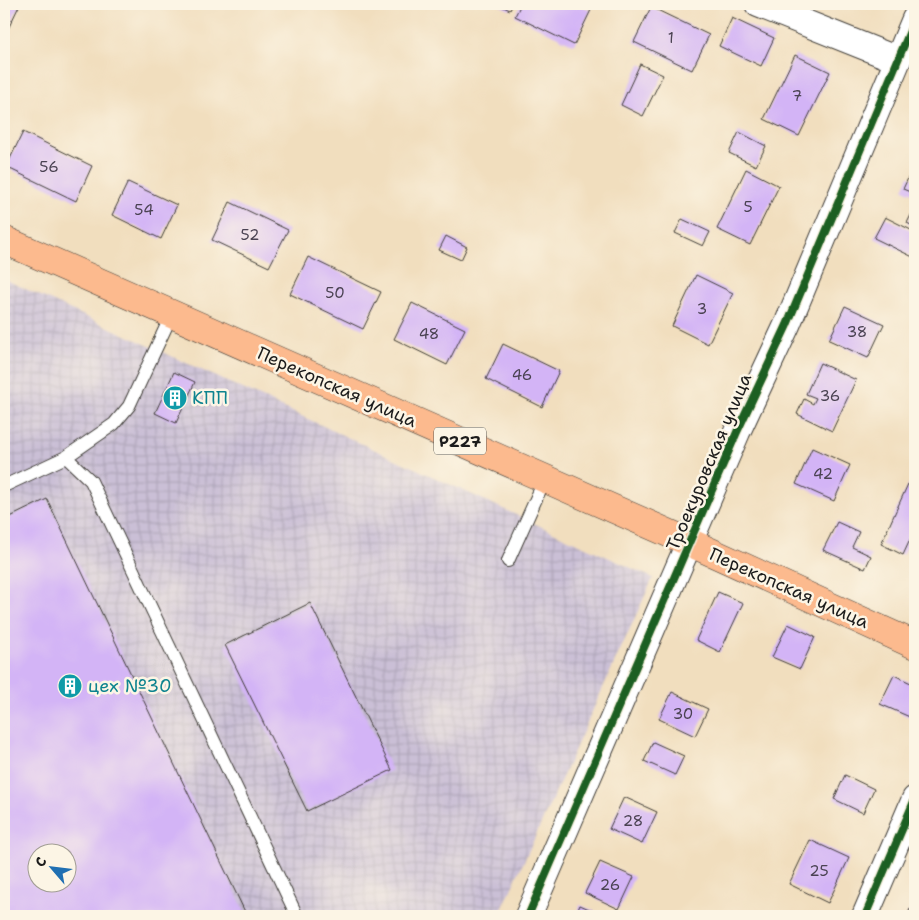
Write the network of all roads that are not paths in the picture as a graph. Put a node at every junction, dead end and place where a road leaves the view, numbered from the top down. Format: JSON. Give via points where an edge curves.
{"nodes":[{"id":1,"x":758,"y":4,"type":"edge"},
{"id":2,"x":915,"y":19,"type":"edge"},
{"id":3,"x":898,"y":60,"type":"junction"},
{"id":4,"x":4,"y":240,"type":"edge"},
{"id":5,"x":172,"y":314,"type":"junction"},
{"id":6,"x":66,"y":457,"type":"junction"},
{"id":7,"x":545,"y":479,"type":"junction"},
{"id":8,"x":4,"y":486,"type":"edge"},
{"id":9,"x":691,"y":543,"type":"junction"},
{"id":10,"x":508,"y":561,"type":"dead end"},
{"id":11,"x":915,"y":645,"type":"edge"},
{"id":12,"x":915,"y":799,"type":"edge"},
{"id":13,"x":297,"y":916,"type":"edge"},
{"id":14,"x":528,"y":916,"type":"edge"},
{"id":15,"x":865,"y":916,"type":"edge"}],
"edges":[{"from":1,"to":3,"type":"street"},
{"from":2,"to":3,"type":"street","name":"Троекуровская улица"},
{"from":3,"to":9,"type":"street","name":"Троекуровская улица"},
{"from":4,"to":5,"type":"main road","name":"Перекопская улица","number":"Р227"},
{"from":5,"to":6,"type":"lane","via":[[129,406],[114,424]]},
{"from":5,"to":7,"type":"main road","name":"Перекопская улица","number":"Р227"},
{"from":6,"to":8,"type":"lane"},
{"from":6,"to":13,"type":"lane","via":[[91,481]]},
{"from":7,"to":9,"type":"main road","name":"Перекопская улица","number":"Р227"},
{"from":7,"to":10,"type":"lane"},
{"from":9,"to":11,"type":"main road","name":"Перекопская улица","number":"Р227"},
{"from":9,"to":14,"type":"street","name":"Троекуровская улица"},
{"from":12,"to":15,"type":"street"}]}
